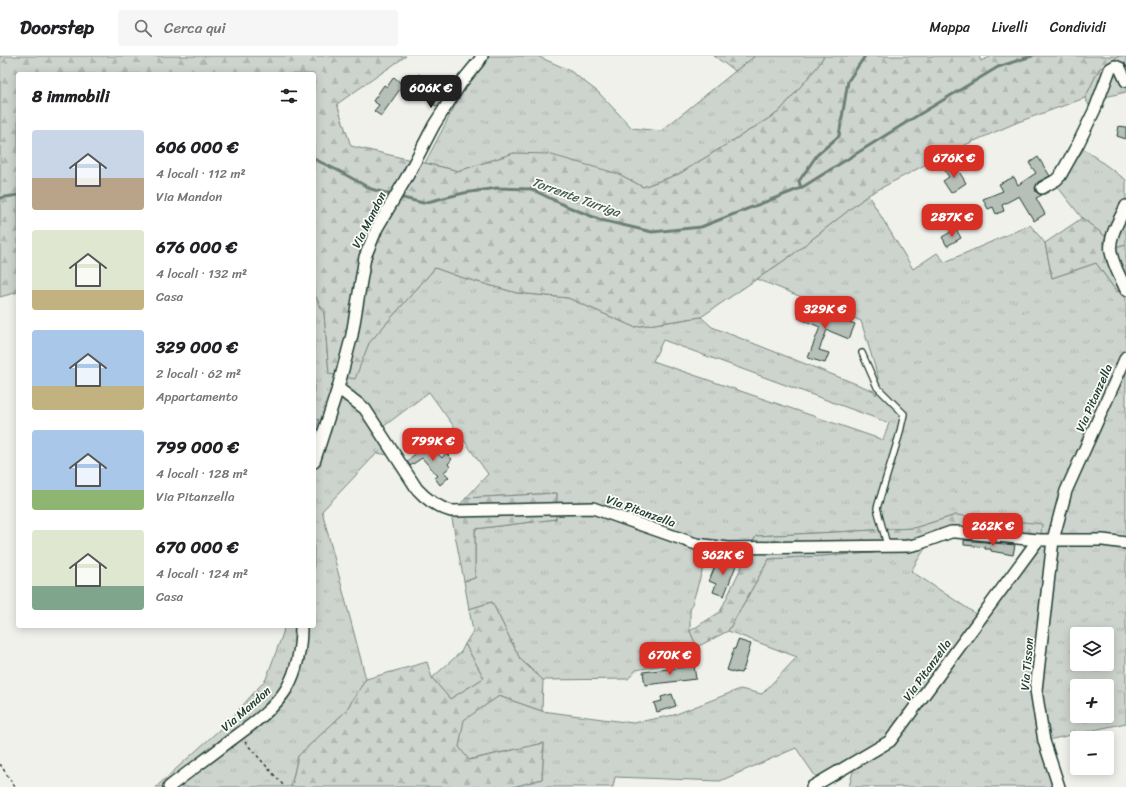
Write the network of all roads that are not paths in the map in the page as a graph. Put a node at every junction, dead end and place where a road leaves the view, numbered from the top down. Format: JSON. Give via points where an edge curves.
{"nodes":[{"id":1,"x":482,"y":56,"type":"edge"},
{"id":2,"x":1126,"y":82,"type":"edge"},
{"id":3,"x":1042,"y":188,"type":"dead end"},
{"id":4,"x":1126,"y":206,"type":"edge"},
{"id":5,"x":1126,"y":290,"type":"edge"},
{"id":6,"x":862,"y":353,"type":"dead end"},
{"id":7,"x":1126,"y":357,"type":"edge"},
{"id":8,"x":338,"y":388,"type":"junction"},
{"id":9,"x":316,"y":456,"type":"edge"},
{"id":10,"x":1038,"y":540,"type":"junction"},
{"id":11,"x":1053,"y":540,"type":"junction"},
{"id":12,"x":1126,"y":543,"type":"edge"},
{"id":13,"x":887,"y":545,"type":"junction"},
{"id":14,"x":301,"y":628,"type":"edge"},
{"id":15,"x":169,"y":787,"type":"edge"},
{"id":16,"x":812,"y":787,"type":"edge"},
{"id":17,"x":1059,"y":787,"type":"edge"}],
"edges":[{"from":1,"to":8,"type":"street","name":"Via Mandon","via":[[434,125],[377,228],[365,257],[352,335]]},
{"from":2,"to":3,"type":"street","via":[[1120,68],[1115,66],[1110,69],[1097,105],[1078,144],[1058,178]]},
{"from":4,"to":5,"type":"street","via":[[1112,237],[1110,248]]},
{"from":6,"to":13,"type":"lane","via":[[877,387],[904,414],[877,508]]},
{"from":7,"to":11,"type":"street","name":"Via Pitanzella","via":[[1066,491]]},
{"from":8,"to":9,"type":"street","name":"Via Mandon"},
{"from":8,"to":13,"type":"street","name":"Via Pitanzella","via":[[365,409],[417,489],[441,508],[592,508],[674,537],[711,546],[743,548]]},
{"from":10,"to":11,"type":"street","name":"Via Pitanzella"},
{"from":10,"to":13,"type":"street","name":"Via Pitanzella","via":[[951,532],[909,546]]},
{"from":10,"to":16,"type":"street","name":"Via Pitanzella","via":[[890,742]]},
{"from":11,"to":12,"type":"street","name":"Via Pitanzella","via":[[1103,540]]},
{"from":11,"to":17,"type":"street","name":"Via Tisson","via":[[1036,690],[1044,740]]},
{"from":14,"to":15,"type":"street","name":"Via Mandon","via":[[298,661],[287,688],[278,700],[268,711]]}]}
